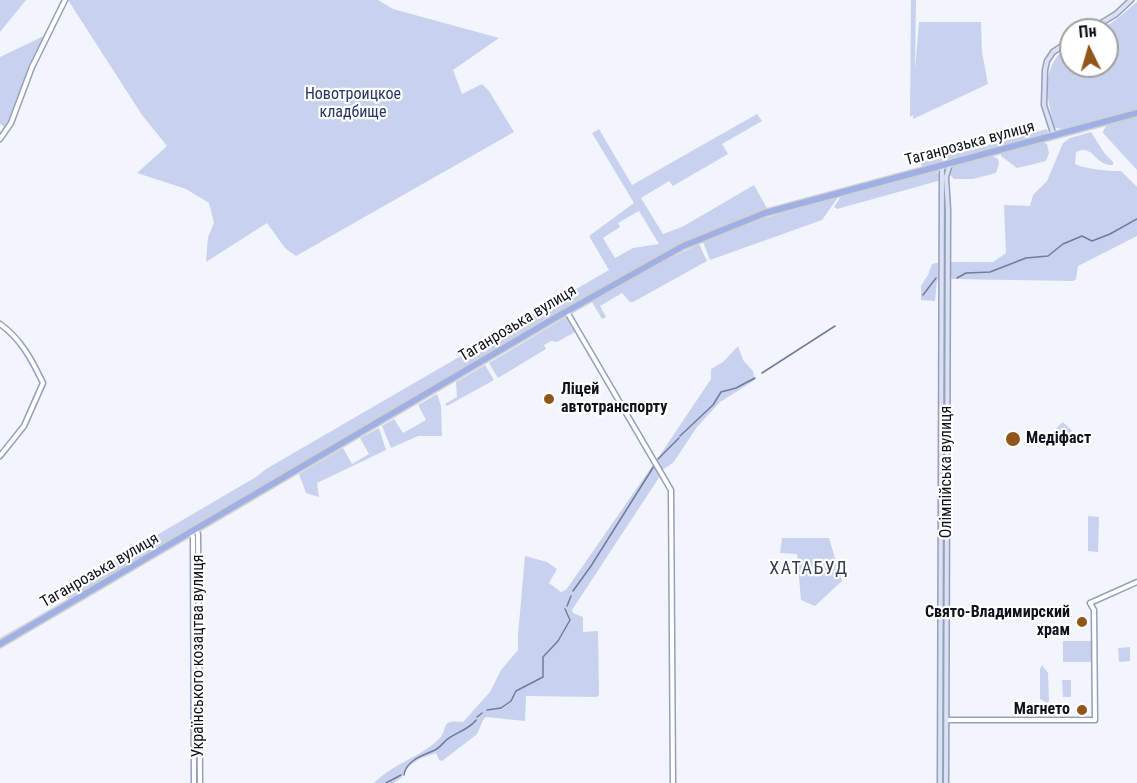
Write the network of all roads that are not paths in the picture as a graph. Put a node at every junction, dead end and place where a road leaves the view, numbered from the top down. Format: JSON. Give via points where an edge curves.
{"nodes":[{"id":1,"x":65,"y":0,"type":"edge"},
{"id":2,"x":1131,"y":0,"type":"edge"},
{"id":3,"x":1110,"y":18,"type":"edge"},
{"id":4,"x":1059,"y":48,"type":"edge"},
{"id":5,"x":1137,"y":113,"type":"edge"},
{"id":6,"x":1054,"y":136,"type":"junction"},
{"id":7,"x":0,"y":139,"type":"edge"},
{"id":8,"x":946,"y":164,"type":"junction"},
{"id":9,"x":934,"y":167,"type":"junction"},
{"id":10,"x":944,"y":181,"type":"junction"},
{"id":11,"x":941,"y":235,"type":"junction"},
{"id":12,"x":947,"y":235,"type":"junction"},
{"id":13,"x":566,"y":311,"type":"junction"},
{"id":14,"x":0,"y":324,"type":"edge"},
{"id":15,"x":941,"y":376,"type":"junction"},
{"id":16,"x":947,"y":376,"type":"junction"},
{"id":17,"x":0,"y":456,"type":"edge"},
{"id":18,"x":193,"y":531,"type":"junction"},
{"id":19,"x":940,"y":582,"type":"junction"},
{"id":20,"x":947,"y":582,"type":"junction"},
{"id":21,"x":1137,"y":582,"type":"edge"},
{"id":22,"x":0,"y":644,"type":"edge"},
{"id":23,"x":197,"y":716,"type":"junction"},
{"id":24,"x":940,"y":720,"type":"junction"},
{"id":25,"x":947,"y":720,"type":"junction"},
{"id":26,"x":194,"y":783,"type":"edge"},
{"id":27,"x":200,"y":783,"type":"edge"},
{"id":28,"x":672,"y":783,"type":"edge"},
{"id":29,"x":940,"y":783,"type":"edge"},
{"id":30,"x":946,"y":783,"type":"edge"}],
"edges":[{"from":1,"to":7,"type":"street","via":[[32,67],[8,129]]},
{"from":2,"to":3,"type":"main road"},
{"from":4,"to":6,"type":"main road","via":[[1045,70],[1044,105]]},
{"from":5,"to":6,"type":"highway","name":"Таганрозька вулиця"},
{"from":6,"to":8,"type":"highway","name":"Таганрозька вулиця"},
{"from":8,"to":9,"type":"highway","name":"Таганрозька вулиця"},
{"from":8,"to":10,"type":"main road","name":"Олімпійська вулиця"},
{"from":8,"to":10,"type":"main road"},
{"from":9,"to":10,"type":"main road"},
{"from":9,"to":13,"type":"highway","name":"Таганрозька вулиця","via":[[738,223],[664,255]]},
{"from":10,"to":11,"type":"main road","name":"Олімпійська вулиця"},
{"from":10,"to":12,"type":"main road","name":"Олімпійська вулиця"},
{"from":11,"to":12,"type":"main road"},
{"from":11,"to":15,"type":"main road","name":"Олімпійська вулиця"},
{"from":12,"to":16,"type":"main road","name":"Олімпійська вулиця"},
{"from":13,"to":18,"type":"highway","name":"Таганрозька вулиця"},
{"from":13,"to":28,"type":"street","via":[[671,490]]},
{"from":14,"to":17,"type":"street","via":[[25,349],[43,383],[24,426]]},
{"from":15,"to":16,"type":"main road"},
{"from":15,"to":19,"type":"main road","name":"Олімпійська вулиця"},
{"from":16,"to":20,"type":"main road","name":"Олімпійська вулиця"},
{"from":18,"to":22,"type":"highway","name":"Таганрозька вулиця"},
{"from":18,"to":23,"type":"street","name":"Українського козацтва вулиця","via":[[198,534],[199,575]]},
{"from":19,"to":20,"type":"main road"},
{"from":19,"to":24,"type":"main road","name":"Олімпійська вулиця"},
{"from":20,"to":25,"type":"main road","name":"Олімпійська вулиця"},
{"from":21,"to":25,"type":"street","via":[[1090,603],[1094,610],[1095,720]]},
{"from":23,"to":26,"type":"street","name":"Українського козацтва вулиця"},
{"from":23,"to":27,"type":"street","name":"Українського козацтва вулиця"},
{"from":24,"to":25,"type":"main road"},
{"from":24,"to":29,"type":"main road","name":"Олімпійська вулиця"},
{"from":25,"to":30,"type":"main road","name":"Олімпійська вулиця"}]}
